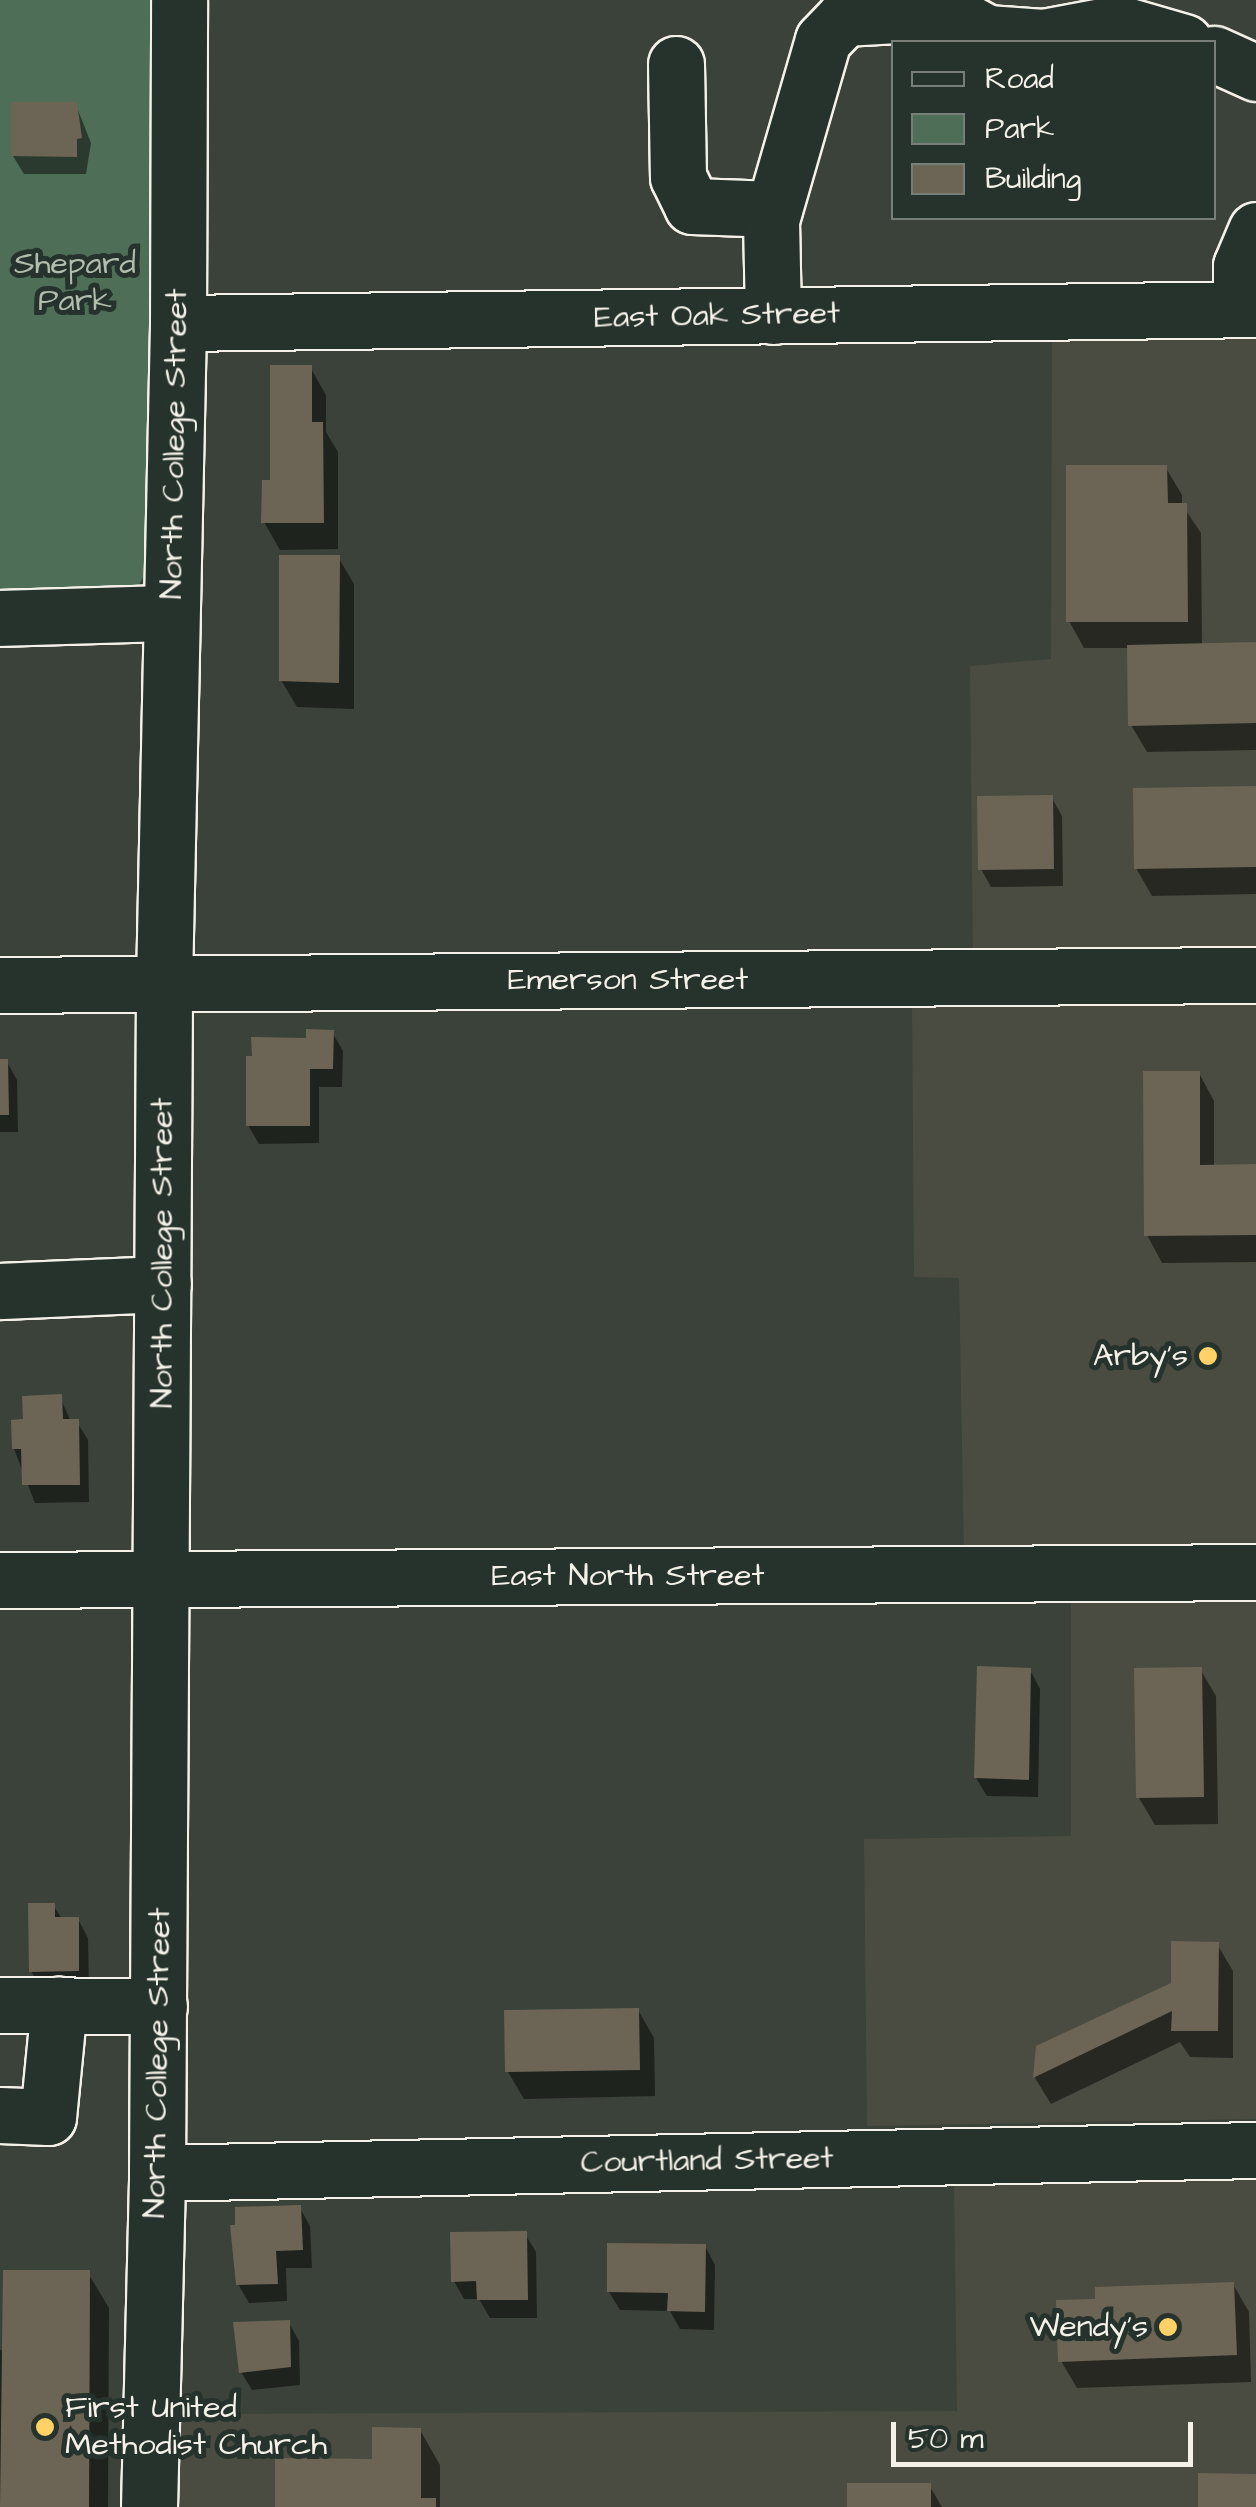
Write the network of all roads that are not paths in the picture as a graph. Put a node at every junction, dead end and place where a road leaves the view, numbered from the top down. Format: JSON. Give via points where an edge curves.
{"nodes":[{"id":1,"x":179,"y":0,"type":"edge"},
{"id":2,"x":1177,"y":40,"type":"edge"},
{"id":3,"x":1216,"y":55,"type":"edge"},
{"id":4,"x":676,"y":64,"type":"dead end"},
{"id":5,"x":1256,"y":73,"type":"edge"},
{"id":6,"x":774,"y":208,"type":"junction"},
{"id":7,"x":1256,"y":230,"type":"edge"},
{"id":8,"x":1248,"y":309,"type":"edge"},
{"id":9,"x":773,"y":316,"type":"junction"},
{"id":10,"x":178,"y":323,"type":"junction"},
{"id":11,"x":7,"y":608,"type":"edge"},
{"id":12,"x":171,"y":613,"type":"junction"},
{"id":13,"x":1256,"y":975,"type":"edge"},
{"id":14,"x":164,"y":983,"type":"junction"},
{"id":15,"x":0,"y":985,"type":"edge"},
{"id":16,"x":163,"y":1284,"type":"junction"},
{"id":17,"x":0,"y":1292,"type":"edge"},
{"id":18,"x":1256,"y":1572,"type":"edge"},
{"id":19,"x":162,"y":1578,"type":"junction"},
{"id":20,"x":0,"y":1580,"type":"edge"},
{"id":21,"x":0,"y":2004,"type":"edge"},
{"id":22,"x":59,"y":2005,"type":"junction"},
{"id":23,"x":159,"y":2006,"type":"junction"},
{"id":24,"x":0,"y":2115,"type":"edge"},
{"id":25,"x":1256,"y":2150,"type":"edge"},
{"id":26,"x":157,"y":2173,"type":"junction"},
{"id":27,"x":149,"y":2507,"type":"edge"}],
"edges":[{"from":1,"to":10,"type":"street","name":"North College Street"},
{"from":2,"to":6,"type":"street","via":[[1118,23],[1043,38],[987,33],[950,12],[844,18],[823,40]]},
{"from":3,"to":5,"type":"street"},
{"from":4,"to":6,"type":"street","via":[[678,177],[692,206]]},
{"from":6,"to":9,"type":"street"},
{"from":7,"to":8,"type":"street","via":[[1240,266]]},
{"from":8,"to":9,"type":"street","name":"East Oak Street"},
{"from":9,"to":10,"type":"street","name":"East Oak Street"},
{"from":10,"to":12,"type":"street","name":"North College Street"},
{"from":11,"to":12,"type":"street"},
{"from":12,"to":14,"type":"street","name":"North College Street"},
{"from":13,"to":14,"type":"street","name":"Emerson Street"},
{"from":14,"to":15,"type":"street","name":"Emerson Street"},
{"from":14,"to":16,"type":"street","name":"North College Street"},
{"from":16,"to":17,"type":"street"},
{"from":16,"to":19,"type":"street","name":"North College Street"},
{"from":18,"to":19,"type":"street","name":"East North Street"},
{"from":19,"to":20,"type":"street","name":"East North Street"},
{"from":19,"to":23,"type":"street","name":"North College Street"},
{"from":21,"to":22,"type":"street"},
{"from":22,"to":23,"type":"street"},
{"from":22,"to":24,"type":"street","via":[[48,2116]]},
{"from":23,"to":26,"type":"street","name":"North College Street"},
{"from":25,"to":26,"type":"street","name":"Courtland Street"},
{"from":26,"to":27,"type":"street","name":"North College Street"}]}
